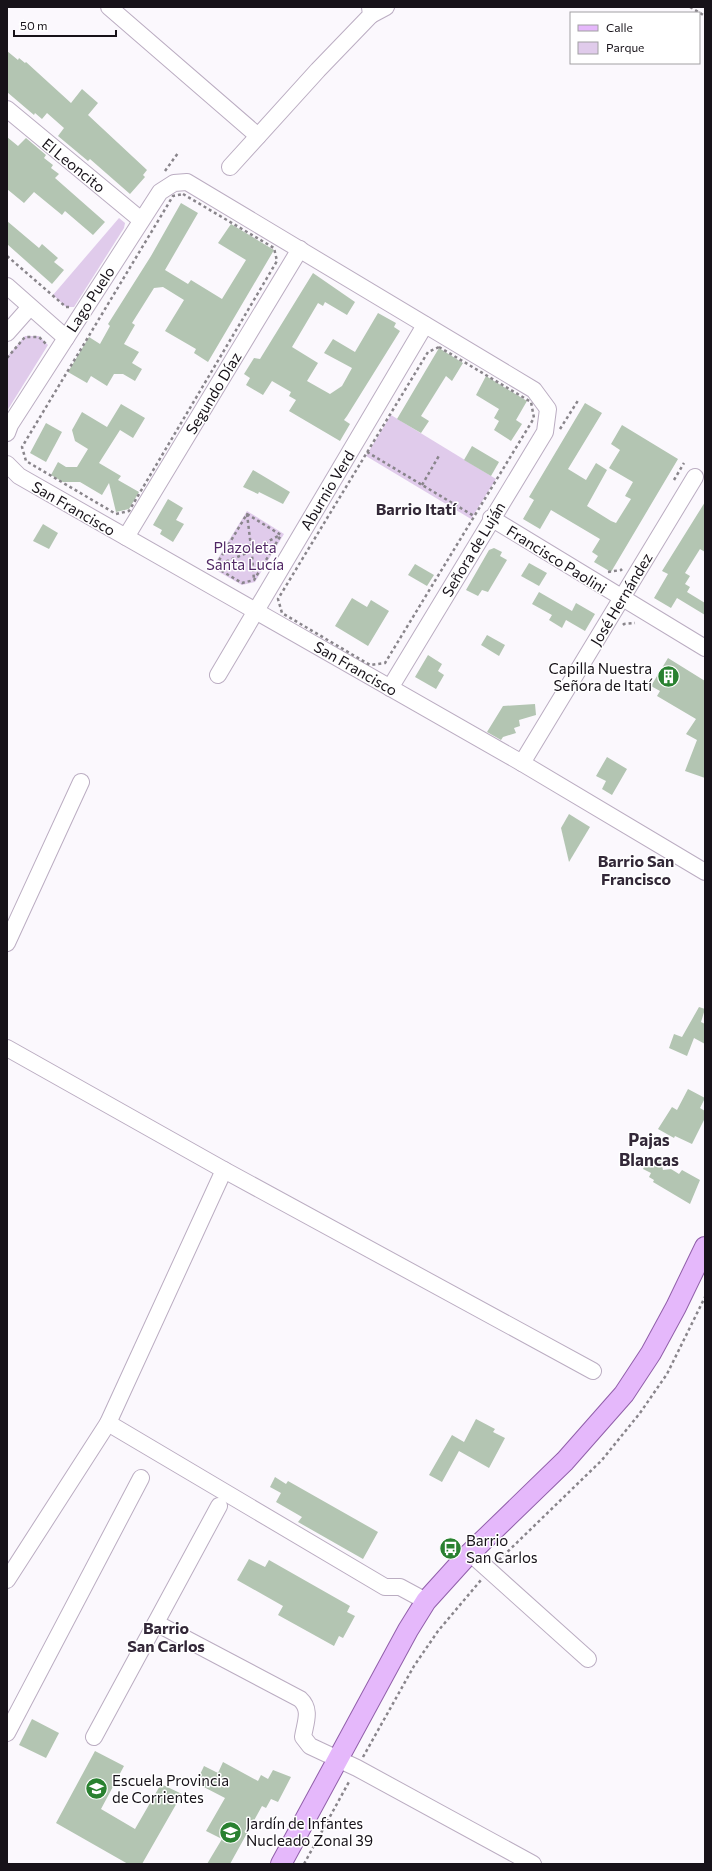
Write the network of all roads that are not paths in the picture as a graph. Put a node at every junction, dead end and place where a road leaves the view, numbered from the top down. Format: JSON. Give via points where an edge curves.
{"nodes":[{"id":1,"x":109,"y":7,"type":"edge"},
{"id":2,"x":386,"y":7,"type":"edge"},
{"id":3,"x":371,"y":11,"type":"edge"},
{"id":4,"x":7,"y":109,"type":"edge"},
{"id":5,"x":258,"y":136,"type":"junction"},
{"id":6,"x":230,"y":167,"type":"dead end"},
{"id":7,"x":141,"y":220,"type":"junction"},
{"id":8,"x":300,"y":249,"type":"junction"},
{"id":9,"x":7,"y":286,"type":"edge"},
{"id":10,"x":30,"y":307,"type":"junction"},
{"id":11,"x":425,"y":326,"type":"junction"},
{"id":12,"x":7,"y":333,"type":"edge"},
{"id":13,"x":66,"y":338,"type":"junction"},
{"id":14,"x":7,"y":433,"type":"edge"},
{"id":15,"x":7,"y":464,"type":"edge"},
{"id":16,"x":695,"y":477,"type":"dead end"},
{"id":17,"x":492,"y":518,"type":"junction"},
{"id":18,"x":126,"y":537,"type":"junction"},
{"id":19,"x":621,"y":598,"type":"junction"},
{"id":20,"x":255,"y":610,"type":"junction"},
{"id":21,"x":705,"y":648,"type":"edge"},
{"id":22,"x":218,"y":675,"type":"dead end"},
{"id":23,"x":390,"y":688,"type":"junction"},
{"id":24,"x":522,"y":763,"type":"junction"},
{"id":25,"x":81,"y":782,"type":"dead end"},
{"id":26,"x":705,"y":872,"type":"edge"},
{"id":27,"x":7,"y":943,"type":"edge"},
{"id":28,"x":7,"y":1048,"type":"edge"},
{"id":29,"x":224,"y":1170,"type":"junction"},
{"id":30,"x":705,"y":1247,"type":"edge"},
{"id":31,"x":593,"y":1371,"type":"dead end"},
{"id":32,"x":108,"y":1423,"type":"junction"},
{"id":33,"x":141,"y":1478,"type":"dead end"},
{"id":34,"x":219,"y":1506,"type":"dead end"},
{"id":35,"x":470,"y":1553,"type":"junction"},
{"id":36,"x":7,"y":1580,"type":"edge"},
{"id":37,"x":426,"y":1601,"type":"junction"},
{"id":38,"x":156,"y":1623,"type":"junction"},
{"id":39,"x":588,"y":1659,"type":"dead end"},
{"id":40,"x":7,"y":1733,"type":"edge"},
{"id":41,"x":94,"y":1738,"type":"dead end"},
{"id":42,"x":338,"y":1758,"type":"junction"},
{"id":43,"x":281,"y":1864,"type":"edge"},
{"id":44,"x":533,"y":1864,"type":"edge"}],
"edges":[{"from":1,"to":5,"type":"street"},
{"from":2,"to":3,"type":"street"},
{"from":3,"to":5,"type":"street"},
{"from":4,"to":7,"type":"street","name":"El Leoncito"},
{"from":5,"to":6,"type":"street"},
{"from":7,"to":8,"type":"street","name":"Lago Puelo","via":[[160,192],[174,183],[187,182]]},
{"from":7,"to":13,"type":"street","name":"Lago Puelo"},
{"from":8,"to":11,"type":"street"},
{"from":8,"to":18,"type":"street","name":"Segundo Díaz"},
{"from":9,"to":10,"type":"street"},
{"from":10,"to":12,"type":"street"},
{"from":10,"to":13,"type":"street"},
{"from":11,"to":17,"type":"street","name":"Señora de Luján","via":[[534,390],[548,409],[545,432]]},
{"from":11,"to":20,"type":"street","name":"Aburnio Verd"},
{"from":13,"to":14,"type":"street","name":"Lago Puelo"},
{"from":15,"to":18,"type":"street","name":"San Francisco","via":[[19,476]]},
{"from":16,"to":19,"type":"street","name":"José Hernández"},
{"from":17,"to":19,"type":"street","name":"Francisco Paolini"},
{"from":17,"to":23,"type":"street","name":"Señora de Luján"},
{"from":18,"to":20,"type":"street","name":"San Francisco"},
{"from":19,"to":21,"type":"street","name":"Francisco Paolini"},
{"from":19,"to":24,"type":"street","name":"José Hernández"},
{"from":20,"to":22,"type":"street","name":"Aburnio Verd"},
{"from":20,"to":23,"type":"street","name":"San Francisco"},
{"from":23,"to":24,"type":"street","name":"San Francisco"},
{"from":24,"to":26,"type":"street","name":"San Francisco"},
{"from":25,"to":27,"type":"street"},
{"from":28,"to":29,"type":"street"},
{"from":29,"to":31,"type":"street"},
{"from":29,"to":32,"type":"street"},
{"from":30,"to":35,"type":"main road","via":[[651,1353],[624,1394],[564,1461]]},
{"from":32,"to":36,"type":"street"},
{"from":32,"to":37,"type":"street","via":[[385,1587],[400,1587]]},
{"from":33,"to":40,"type":"street"},
{"from":34,"to":38,"type":"street"},
{"from":35,"to":37,"type":"main road"},
{"from":35,"to":39,"type":"street"},
{"from":37,"to":42,"type":"main road"},
{"from":38,"to":41,"type":"street"},
{"from":38,"to":42,"type":"street","via":[[300,1699],[307,1709],[303,1737],[306,1742]]},
{"from":42,"to":43,"type":"main road"},
{"from":42,"to":44,"type":"street"}]}
